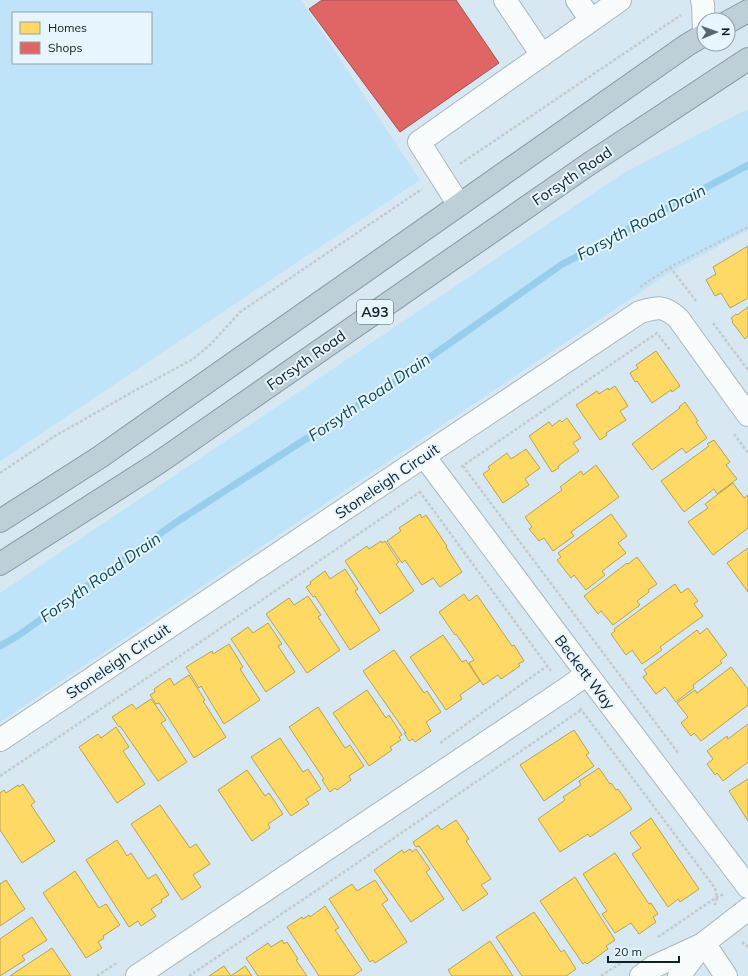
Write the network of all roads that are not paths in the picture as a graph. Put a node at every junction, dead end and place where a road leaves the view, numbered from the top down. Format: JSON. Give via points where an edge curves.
{"nodes":[{"id":1,"x":505,"y":0,"type":"edge"},
{"id":2,"x":577,"y":0,"type":"edge"},
{"id":3,"x":620,"y":0,"type":"edge"},
{"id":4,"x":702,"y":0,"type":"edge"},
{"id":5,"x":748,"y":11,"type":"edge"},
{"id":6,"x":703,"y":12,"type":"edge"},
{"id":7,"x":736,"y":18,"type":"edge"},
{"id":8,"x":591,"y":20,"type":"junction"},
{"id":9,"x":696,"y":39,"type":"edge"},
{"id":10,"x":542,"y":55,"type":"junction"},
{"id":11,"x":748,"y":59,"type":"edge"},
{"id":12,"x":459,"y":205,"type":"junction"},
{"id":13,"x":748,"y":415,"type":"edge"},
{"id":14,"x":424,"y":456,"type":"junction"},
{"id":15,"x":0,"y":521,"type":"edge"},
{"id":16,"x":0,"y":564,"type":"edge"},
{"id":17,"x":587,"y":674,"type":"junction"},
{"id":18,"x":0,"y":740,"type":"edge"},
{"id":19,"x":747,"y":886,"type":"edge"},
{"id":20,"x":748,"y":909,"type":"edge"},
{"id":21,"x":704,"y":943,"type":"junction"},
{"id":22,"x":137,"y":976,"type":"edge"},
{"id":23,"x":642,"y":976,"type":"edge"},
{"id":24,"x":679,"y":976,"type":"edge"},
{"id":25,"x":726,"y":976,"type":"edge"}],
"edges":[{"from":1,"to":10,"type":"street"},
{"from":2,"to":8,"type":"street"},
{"from":3,"to":8,"type":"street"},
{"from":4,"to":6,"type":"street"},
{"from":5,"to":7,"type":"highway"},
{"from":8,"to":10,"type":"street"},
{"from":9,"to":12,"type":"highway","number":"A93"},
{"from":10,"to":12,"type":"street","via":[[419,142]]},
{"from":11,"to":16,"type":"highway","name":"Forsyth Road","number":"A93","via":[[589,164],[158,463]]},
{"from":12,"to":15,"type":"highway","number":"A93","via":[[100,457]]},
{"from":13,"to":14,"type":"street","name":"Stoneleigh Circuit","via":[[678,318],[662,308],[652,309],[640,312]]},
{"from":14,"to":17,"type":"street","name":"Beckett Way"},
{"from":14,"to":18,"type":"street","name":"Stoneleigh Circuit"},
{"from":17,"to":19,"type":"street","name":"Beckett Way"},
{"from":17,"to":22,"type":"street"},
{"from":20,"to":21,"type":"street"},
{"from":21,"to":23,"type":"street","via":[[653,967]]},
{"from":21,"to":24,"type":"street"},
{"from":21,"to":25,"type":"street"}]}
